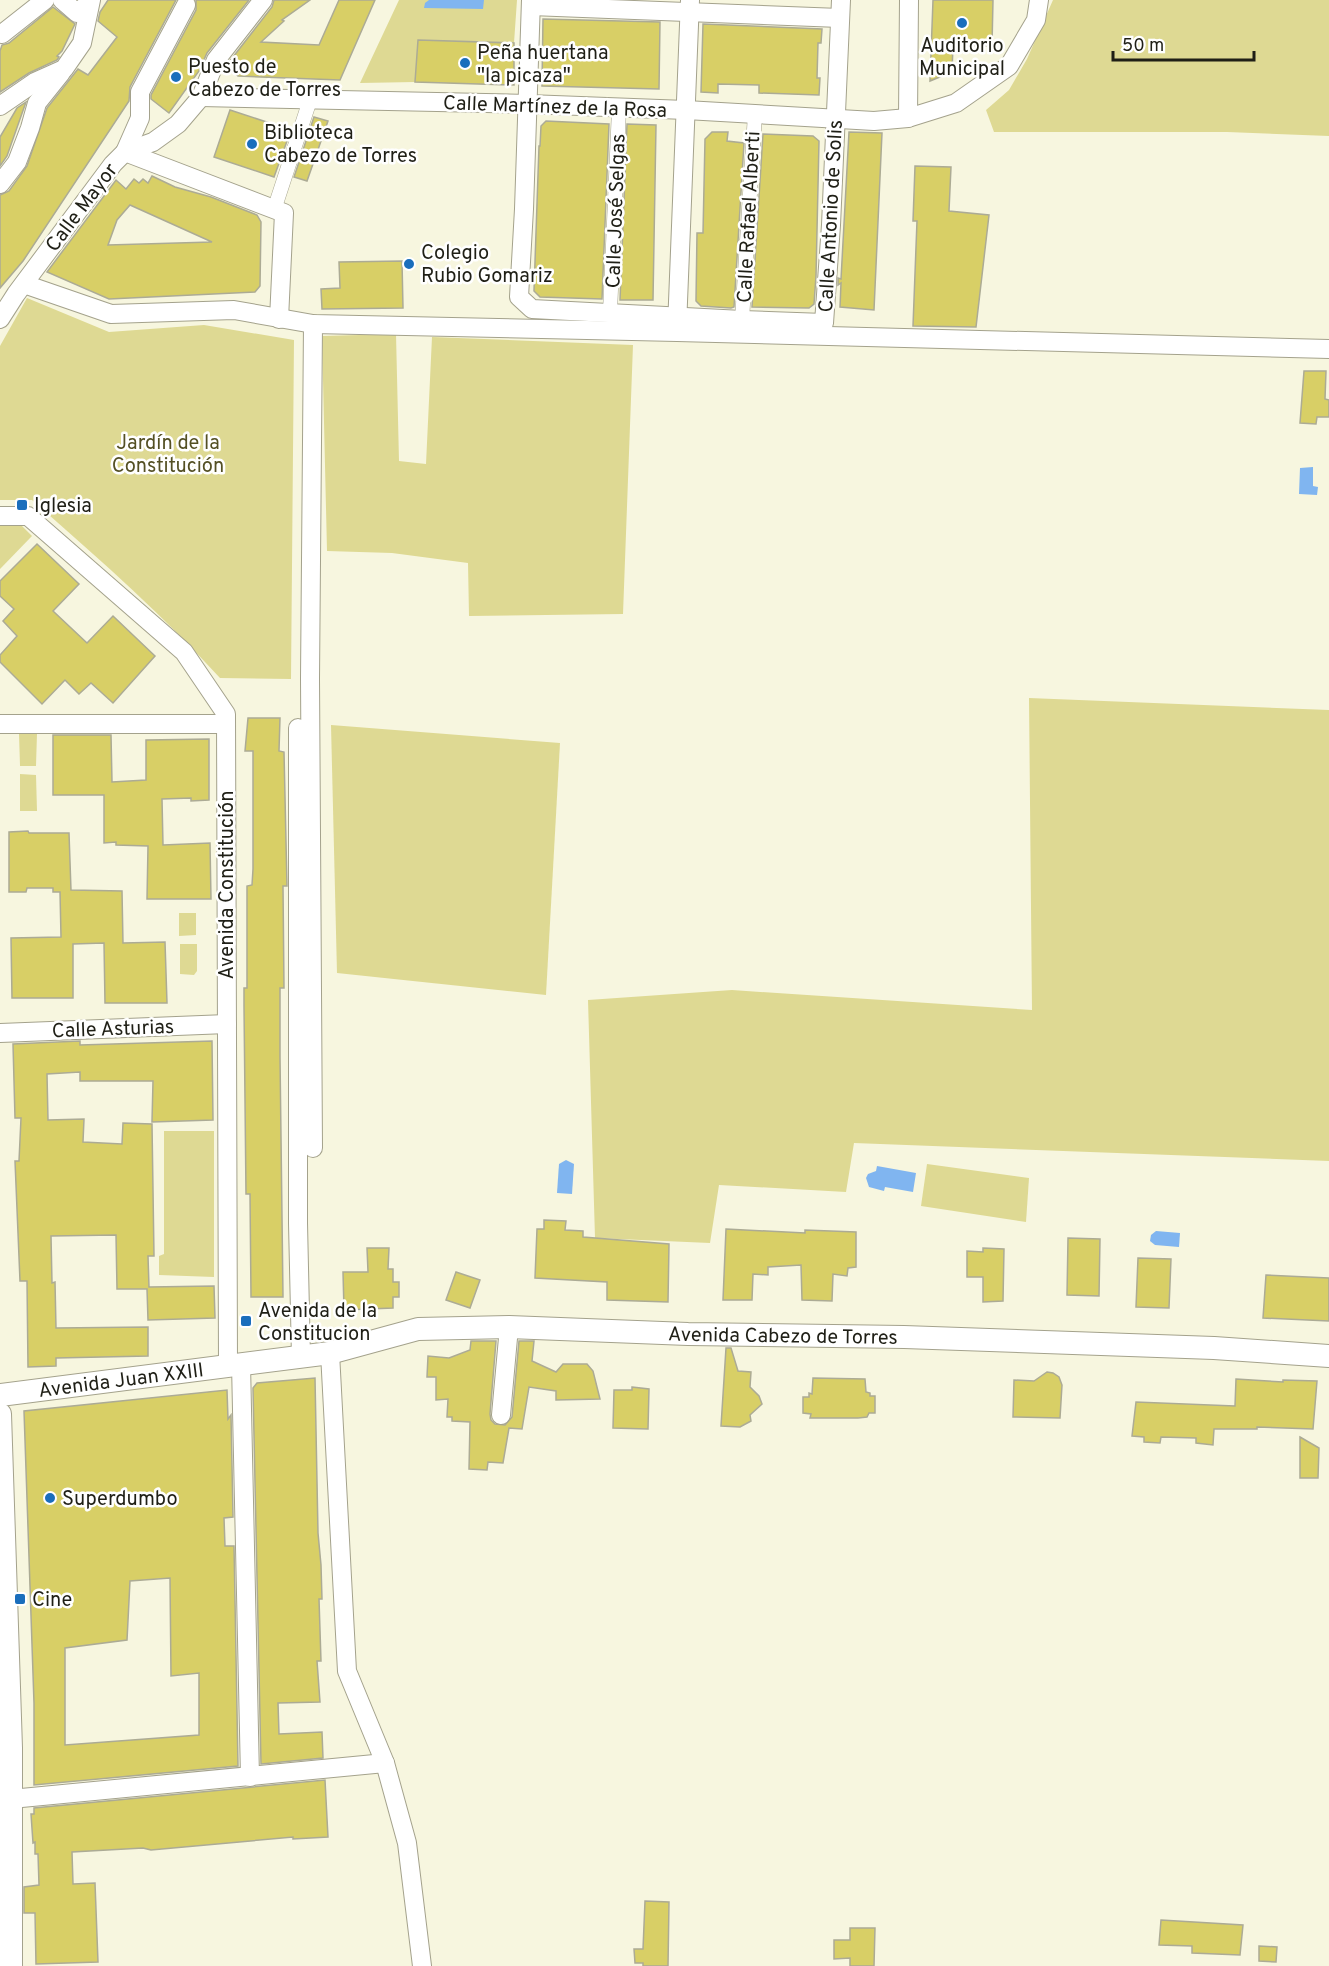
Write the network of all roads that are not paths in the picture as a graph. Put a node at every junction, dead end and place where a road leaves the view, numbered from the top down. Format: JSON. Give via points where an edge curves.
{"nodes":[{"id":1,"x":45,"y":0,"type":"edge"},
{"id":2,"x":62,"y":0,"type":"edge"},
{"id":3,"x":262,"y":0,"type":"edge"},
{"id":4,"x":909,"y":0,"type":"edge"},
{"id":5,"x":1039,"y":0,"type":"edge"},
{"id":6,"x":90,"y":1,"type":"edge"},
{"id":7,"x":531,"y":3,"type":"edge"},
{"id":8,"x":186,"y":5,"type":"dead end"},
{"id":9,"x":690,"y":6,"type":"edge"},
{"id":10,"x":840,"y":9,"type":"edge"},
{"id":11,"x":0,"y":33,"type":"edge"},
{"id":12,"x":64,"y":69,"type":"junction"},
{"id":13,"x":201,"y":97,"type":"junction"},
{"id":14,"x":310,"y":100,"type":"junction"},
{"id":15,"x":528,"y":105,"type":"junction"},
{"id":16,"x":0,"y":106,"type":"edge"},
{"id":17,"x":619,"y":109,"type":"junction"},
{"id":18,"x":686,"y":110,"type":"junction"},
{"id":19,"x":754,"y":114,"type":"junction"},
{"id":20,"x":908,"y":118,"type":"junction"},
{"id":21,"x":836,"y":119,"type":"junction"},
{"id":22,"x":125,"y":152,"type":"junction"},
{"id":23,"x":0,"y":184,"type":"edge"},
{"id":24,"x":274,"y":210,"type":"junction"},
{"id":25,"x":24,"y":284,"type":"junction"},
{"id":26,"x":610,"y":312,"type":"junction"},
{"id":27,"x":0,"y":319,"type":"edge"},
{"id":28,"x":279,"y":319,"type":"junction"},
{"id":29,"x":742,"y":321,"type":"junction"},
{"id":30,"x":313,"y":324,"type":"junction"},
{"id":31,"x":677,"y":324,"type":"junction"},
{"id":32,"x":1329,"y":349,"type":"edge"},
{"id":33,"x":0,"y":516,"type":"edge"},
{"id":34,"x":0,"y":724,"type":"edge"},
{"id":35,"x":226,"y":724,"type":"junction"},
{"id":36,"x":298,"y":728,"type":"dead end"},
{"id":37,"x":227,"y":1024,"type":"junction"},
{"id":38,"x":0,"y":1033,"type":"edge"},
{"id":39,"x":313,"y":1148,"type":"dead end"},
{"id":40,"x":509,"y":1327,"type":"junction"},
{"id":41,"x":330,"y":1353,"type":"junction"},
{"id":42,"x":1329,"y":1356,"type":"edge"},
{"id":43,"x":301,"y":1357,"type":"junction"},
{"id":44,"x":235,"y":1365,"type":"junction"},
{"id":45,"x":0,"y":1395,"type":"edge"},
{"id":46,"x":0,"y":1414,"type":"edge"},
{"id":47,"x":501,"y":1415,"type":"dead end"},
{"id":48,"x":1,"y":1501,"type":"edge"},
{"id":49,"x":385,"y":1763,"type":"junction"},
{"id":50,"x":250,"y":1777,"type":"junction"},
{"id":51,"x":11,"y":1799,"type":"junction"},
{"id":52,"x":5,"y":1904,"type":"edge"},
{"id":53,"x":11,"y":1966,"type":"edge"},
{"id":54,"x":422,"y":1966,"type":"edge"}],
"edges":[{"from":1,"to":11,"type":"street"},
{"from":2,"to":6,"type":"street","via":[[77,13]]},
{"from":3,"to":13,"type":"street","name":"Calle Mayor","via":[[216,60]]},
{"from":4,"to":20,"type":"street"},
{"from":5,"to":20,"type":"street","name":"Calle Martínez de la Rosa","via":[[1036,20],[1009,66],[956,103]]},
{"from":6,"to":12,"type":"street","via":[[82,43]]},
{"from":7,"to":9,"type":"street"},
{"from":7,"to":15,"type":"street"},
{"from":8,"to":22,"type":"street","via":[[140,92],[140,118]]},
{"from":9,"to":10,"type":"street"},
{"from":9,"to":18,"type":"street"},
{"from":10,"to":21,"type":"street","name":"Calle Antonio de Solis"},
{"from":12,"to":16,"type":"street","via":[[35,82]]},
{"from":12,"to":23,"type":"street","via":[[37,103],[17,162]]},
{"from":13,"to":14,"type":"street","name":"Calle Martínez de la Rosa"},
{"from":13,"to":22,"type":"street","name":"Calle Mayor","via":[[178,124],[153,142]]},
{"from":14,"to":15,"type":"street","name":"Calle Martínez de la Rosa"},
{"from":14,"to":24,"type":"street"},
{"from":15,"to":17,"type":"street","name":"Calle Martínez de la Rosa"},
{"from":15,"to":26,"type":"street","via":[[519,297],[532,309]]},
{"from":17,"to":18,"type":"street","name":"Calle Martínez de la Rosa"},
{"from":17,"to":26,"type":"street","name":"Calle José Selgas"},
{"from":18,"to":19,"type":"street","name":"Calle Martínez de la Rosa"},
{"from":18,"to":31,"type":"street"},
{"from":19,"to":21,"type":"street","name":"Calle Martínez de la Rosa"},
{"from":19,"to":29,"type":"street","name":"Calle Rafael Alberti"},
{"from":20,"to":21,"type":"street","name":"Calle Martínez de la Rosa"},
{"from":21,"to":29,"type":"street","name":"Calle Antonio de Solis","via":[[824,323]]},
{"from":22,"to":24,"type":"street"},
{"from":22,"to":25,"type":"street","name":"Calle Mayor"},
{"from":24,"to":28,"type":"street","via":[[284,213]]},
{"from":25,"to":27,"type":"street","name":"Calle Mayor"},
{"from":25,"to":28,"type":"street","via":[[111,314],[234,310]]},
{"from":26,"to":31,"type":"street"},
{"from":28,"to":30,"type":"street"},
{"from":29,"to":31,"type":"street","name":"Calle Antonio de Solis"},
{"from":30,"to":31,"type":"street"},
{"from":30,"to":39,"type":"street"},
{"from":31,"to":32,"type":"street"},
{"from":33,"to":35,"type":"street","name":"Avenida Constitución","via":[[28,516],[184,652],[226,714]]},
{"from":34,"to":35,"type":"street"},
{"from":35,"to":37,"type":"street","name":"Avenida Constitución"},
{"from":36,"to":43,"type":"street"},
{"from":37,"to":38,"type":"street","name":"Calle Asturias"},
{"from":37,"to":44,"type":"street","name":"Avenida Constitución"},
{"from":40,"to":41,"type":"street","name":"Avenida Cabezo de Torres","via":[[418,1329]]},
{"from":40,"to":42,"type":"street","name":"Avenida Cabezo de Torres","via":[[688,1335],[904,1337]]},
{"from":40,"to":47,"type":"street"},
{"from":41,"to":43,"type":"street","name":"Avenida Cabezo de Torres"},
{"from":41,"to":49,"type":"street","via":[[347,1671]]},
{"from":43,"to":44,"type":"street","name":"Avenida Cabezo de Torres"},
{"from":44,"to":45,"type":"street","name":"Avenida Juan XXIII"},
{"from":44,"to":50,"type":"street","name":"Avenida Constitución"},
{"from":46,"to":48,"type":"street"},
{"from":48,"to":51,"type":"street"},
{"from":49,"to":50,"type":"street"},
{"from":49,"to":54,"type":"street","via":[[407,1843]]},
{"from":50,"to":51,"type":"street"},
{"from":51,"to":52,"type":"street"},
{"from":52,"to":53,"type":"street"}]}
